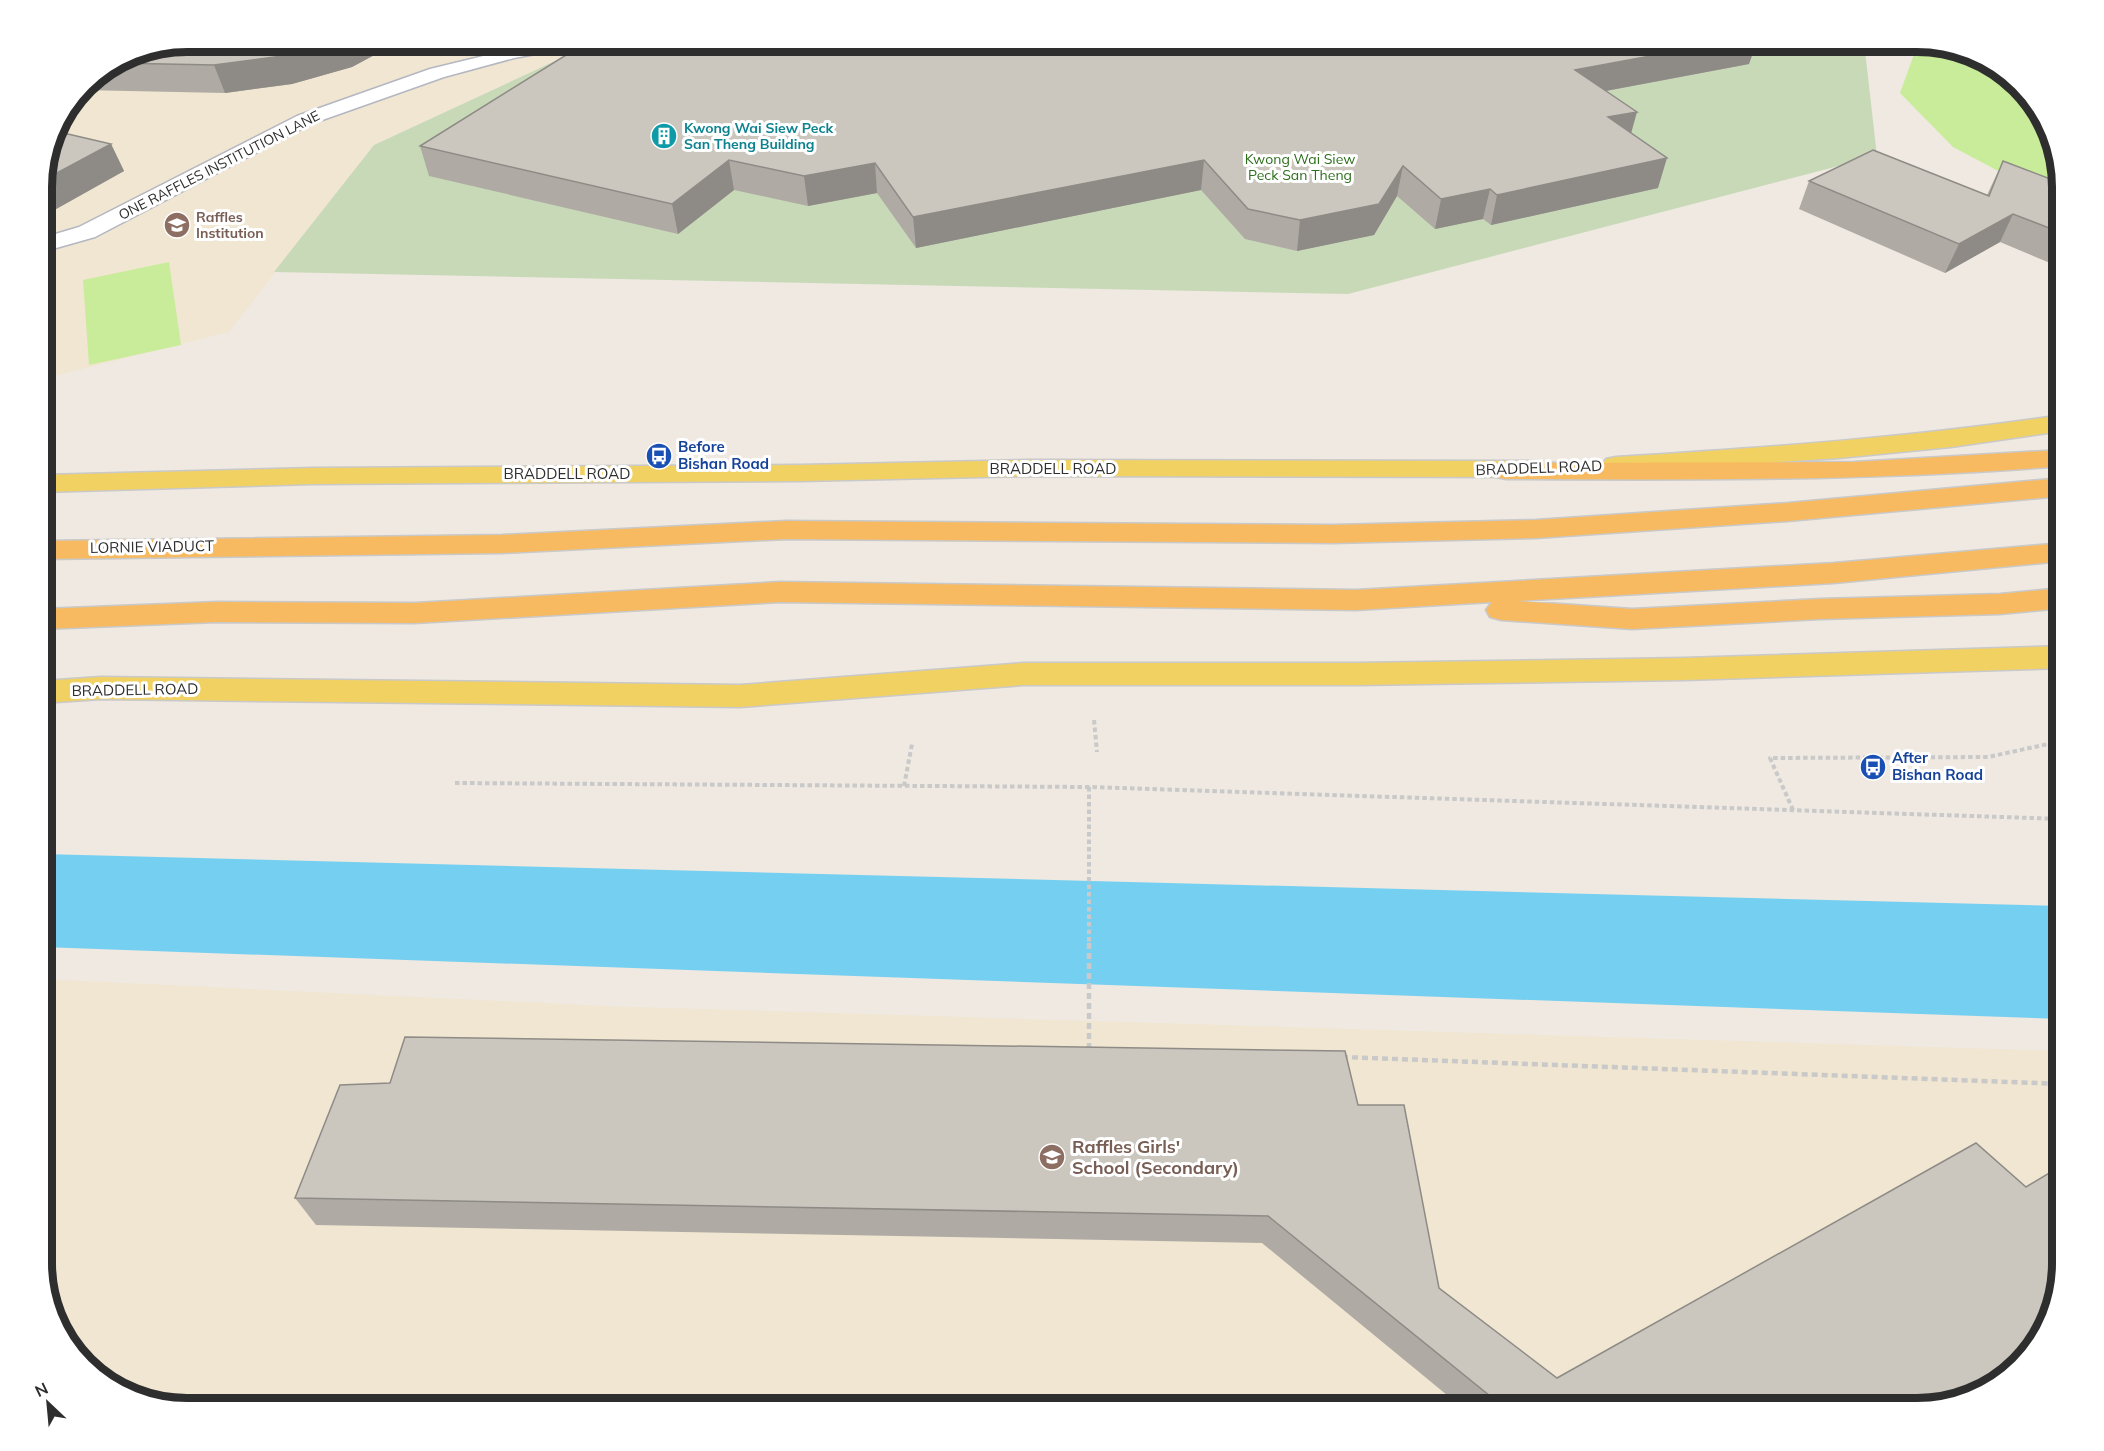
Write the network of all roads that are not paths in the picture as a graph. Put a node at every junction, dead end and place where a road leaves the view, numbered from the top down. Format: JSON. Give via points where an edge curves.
{"nodes":[{"id":1,"x":514,"y":53,"type":"edge"},
{"id":2,"x":53,"y":242,"type":"edge"},
{"id":3,"x":2052,"y":425,"type":"edge"},
{"id":4,"x":2052,"y":459,"type":"edge"},
{"id":5,"x":1506,"y":471,"type":"junction"},
{"id":6,"x":53,"y":484,"type":"edge"},
{"id":7,"x":2052,"y":488,"type":"edge"},
{"id":8,"x":53,"y":550,"type":"edge"},
{"id":9,"x":2052,"y":553,"type":"edge"},
{"id":10,"x":2052,"y":599,"type":"edge"},
{"id":11,"x":1356,"y":600,"type":"junction"},
{"id":12,"x":53,"y":619,"type":"edge"},
{"id":13,"x":2052,"y":657,"type":"edge"},
{"id":14,"x":53,"y":691,"type":"edge"}],
"edges":[{"from":1,"to":2,"type":"lane","name":"ONE RAFFLES INSTITUTION LANE","via":[[437,73],[303,120],[87,232]]},
{"from":3,"to":5,"type":"main road","name":"BRADDELL ROAD","via":[[1783,456]]},
{"from":4,"to":5,"type":"highway","via":[[1796,472]]},
{"from":5,"to":6,"type":"main road","name":"BRADDELL ROAD","via":[[1029,468],[801,474],[312,476]]},
{"from":7,"to":8,"type":"highway","name":"LORNIE VIADUCT","via":[[1788,512],[1536,529],[1333,534],[786,530],[502,544]]},
{"from":9,"to":11,"type":"highway","via":[[1834,573]]},
{"from":10,"to":11,"type":"highway","via":[[1632,619]]},
{"from":11,"to":12,"type":"highway","via":[[780,592],[415,613],[217,612]]},
{"from":13,"to":14,"type":"main road","name":"BRADDELL ROAD","via":[[1684,669],[1024,674],[740,696],[101,688]]}]}
